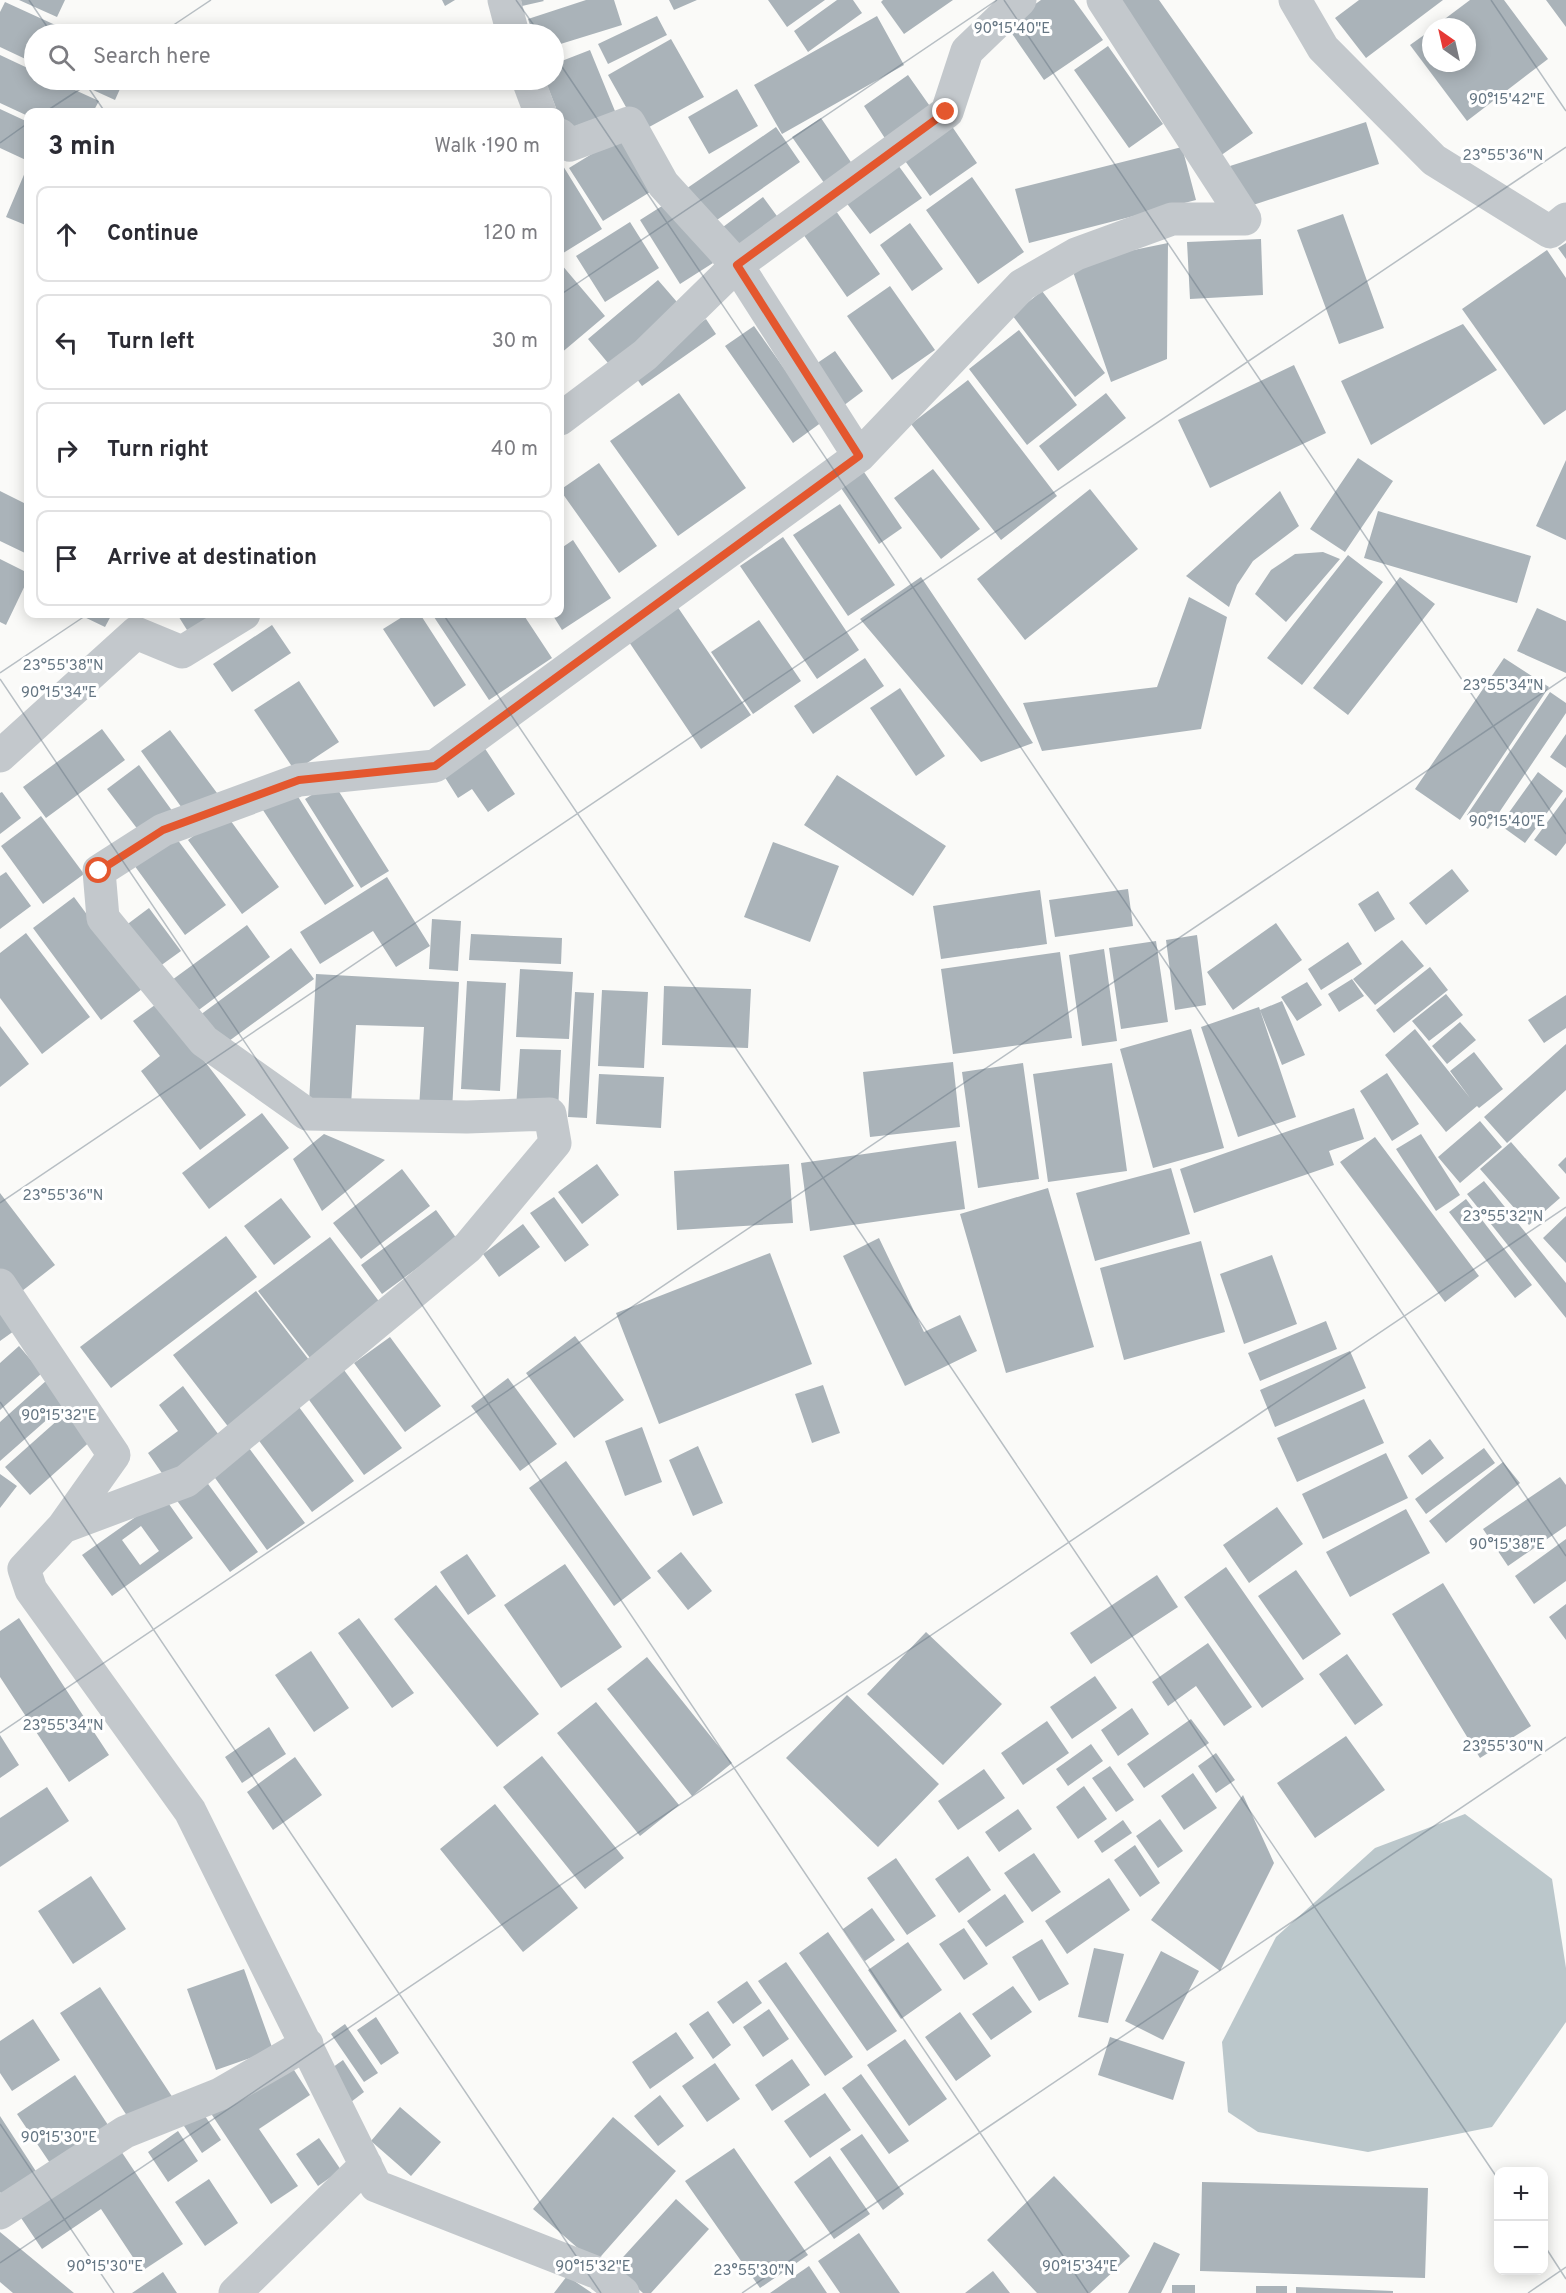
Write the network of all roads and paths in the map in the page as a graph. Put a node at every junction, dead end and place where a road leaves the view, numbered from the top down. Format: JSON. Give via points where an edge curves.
{"nodes":[{"id":1,"x":504,"y":0,"type":"edge"},
{"id":2,"x":1020,"y":0,"type":"edge"},
{"id":3,"x":1103,"y":0,"type":"edge"},
{"id":4,"x":1295,"y":0,"type":"edge"},
{"id":5,"x":510,"y":24,"type":"edge"},
{"id":6,"x":532,"y":90,"type":"edge"},
{"id":7,"x":538,"y":108,"type":"edge"},
{"id":8,"x":564,"y":139,"type":"edge"},
{"id":9,"x":1566,"y":219,"type":"edge"},
{"id":10,"x":737,"y":265,"type":"junction"},
{"id":11,"x":564,"y":416,"type":"edge"},
{"id":12,"x":859,"y":456,"type":"junction"},
{"id":13,"x":237,"y":618,"type":"edge"},
{"id":14,"x":0,"y":756,"type":"edge"},
{"id":15,"x":0,"y":1285,"type":"edge"},
{"id":16,"x":63,"y":1527,"type":"junction"},
{"id":17,"x":307,"y":2044,"type":"junction"},
{"id":18,"x":366,"y":2165,"type":"junction"},
{"id":19,"x":0,"y":2214,"type":"edge"},
{"id":20,"x":235,"y":2293,"type":"edge"},
{"id":21,"x":623,"y":2293,"type":"edge"}],
"edges":[{"from":1,"to":5,"type":"street"},
{"from":2,"to":10,"type":"street","via":[[967,51],[946,112]]},
{"from":3,"to":12,"type":"street","via":[[1245,219],[1172,219],[1076,254],[1022,285]]},
{"from":4,"to":9,"type":"street","via":[[1323,48],[1434,160],[1550,231]]},
{"from":6,"to":7,"type":"street"},
{"from":8,"to":10,"type":"street","via":[[570,145],[629,123],[663,184]]},
{"from":10,"to":11,"type":"street","via":[[645,355]]},
{"from":10,"to":12,"type":"street"},
{"from":12,"to":16,"type":"street","via":[[435,766],[299,780],[163,830],[99,871],[102,918],[204,1041],[307,1114],[550,1114],[555,1143],[468,1247],[186,1481]]},
{"from":13,"to":14,"type":"street","via":[[182,652],[136,633]]},
{"from":15,"to":16,"type":"street","via":[[114,1455]]},
{"from":16,"to":17,"type":"street","via":[[24,1569],[31,1590],[189,1812]]},
{"from":17,"to":18,"type":"street"},
{"from":17,"to":19,"type":"street","via":[[220,2094],[125,2132]]},
{"from":18,"to":20,"type":"street"},
{"from":18,"to":21,"type":"street","via":[[375,2186],[598,2273]]}]}
